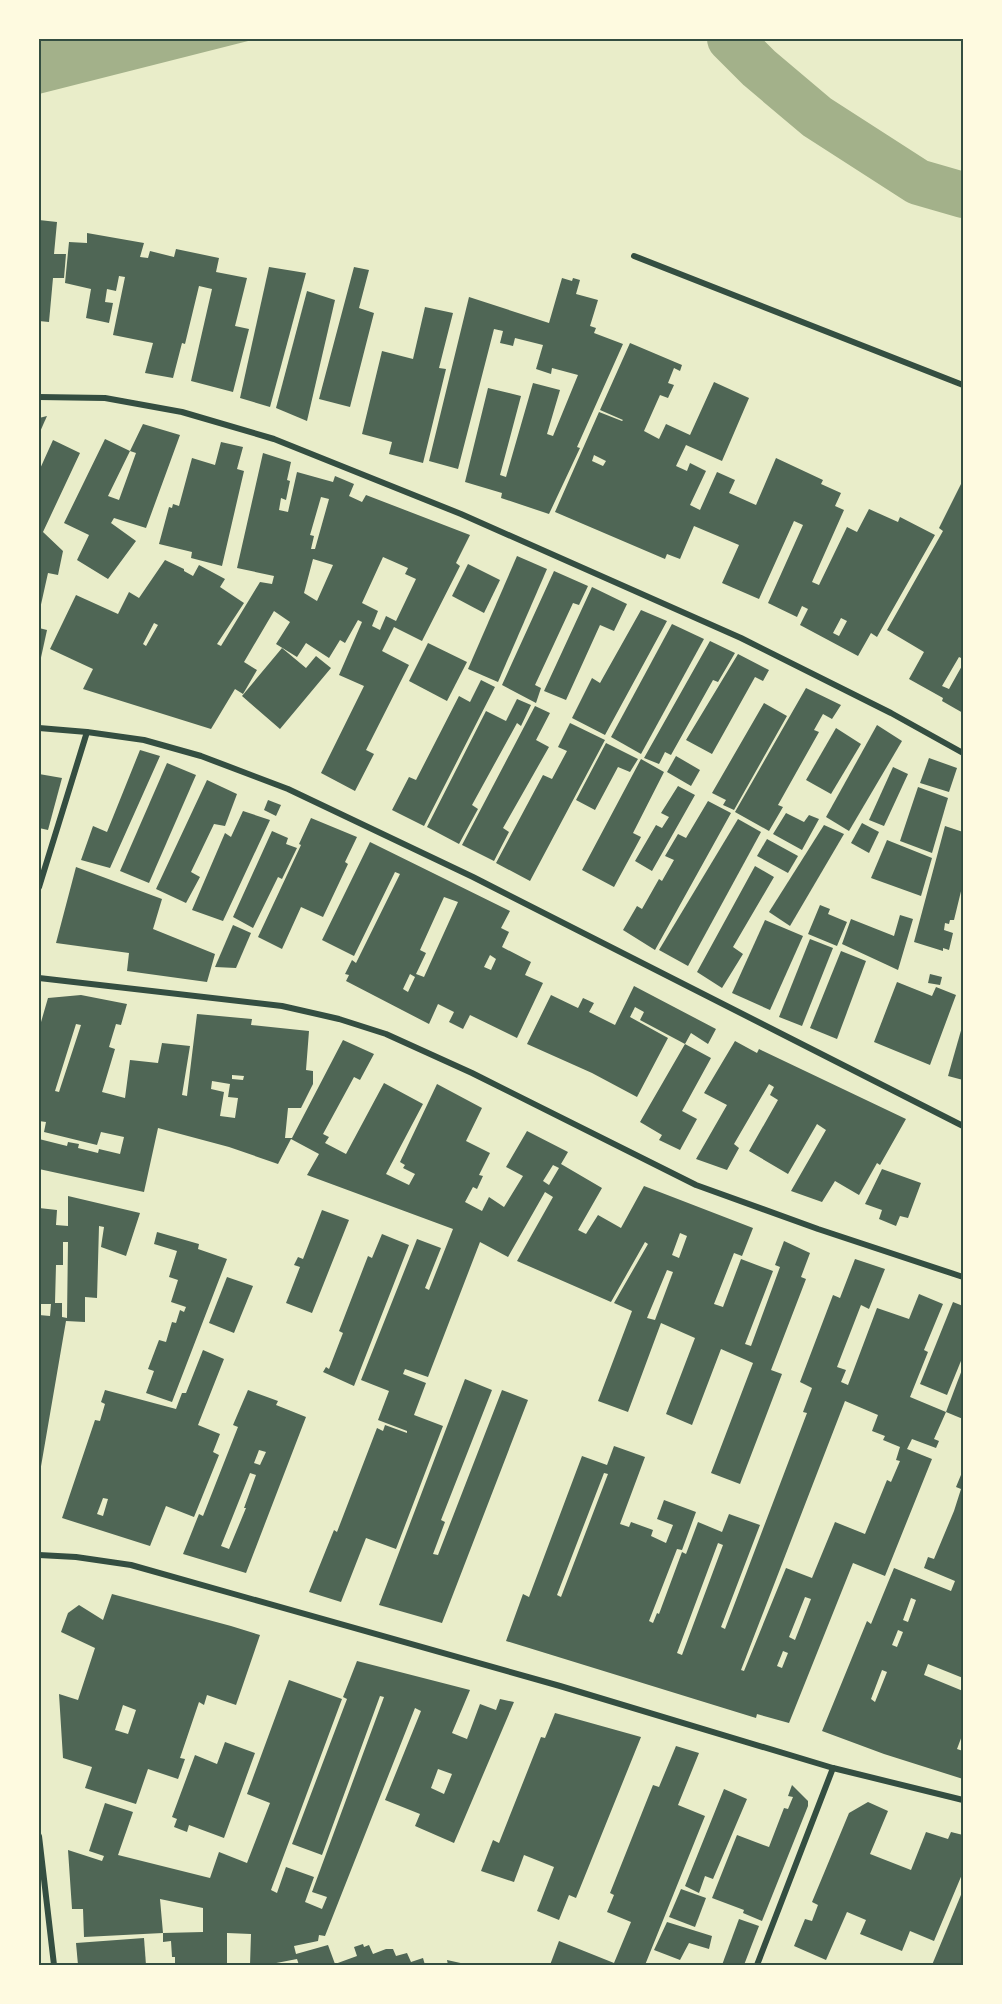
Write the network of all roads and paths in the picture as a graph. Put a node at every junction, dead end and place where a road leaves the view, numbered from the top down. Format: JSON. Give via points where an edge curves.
{"nodes":[{"id":1,"x":634,"y":256,"type":"dead end"},
{"id":2,"x":963,"y":385,"type":"edge"},
{"id":3,"x":39,"y":397,"type":"edge"},
{"id":4,"x":39,"y":728,"type":"edge"},
{"id":5,"x":87,"y":732,"type":"junction"},
{"id":6,"x":963,"y":753,"type":"edge"},
{"id":7,"x":39,"y":886,"type":"edge"},
{"id":8,"x":39,"y":978,"type":"edge"},
{"id":9,"x":963,"y":1126,"type":"edge"},
{"id":10,"x":963,"y":1276,"type":"edge"},
{"id":11,"x":39,"y":1555,"type":"edge"},
{"id":12,"x":832,"y":1768,"type":"junction"},
{"id":13,"x":963,"y":1800,"type":"edge"},
{"id":14,"x":39,"y":1836,"type":"edge"},
{"id":15,"x":54,"y":1965,"type":"edge"},
{"id":16,"x":757,"y":1965,"type":"edge"}],
"edges":[{"from":1,"to":2,"type":"street"},
{"from":3,"to":6,"type":"street","via":[[105,398],[182,412],[274,439],[461,514],[741,638]]},
{"from":4,"to":5,"type":"street"},
{"from":5,"to":7,"type":"street"},
{"from":5,"to":9,"type":"street","via":[[144,740],[201,756],[288,789],[473,877]]},
{"from":8,"to":10,"type":"street","via":[[282,1006],[386,1034],[696,1185]]},
{"from":11,"to":12,"type":"street","via":[[132,1565]]},
{"from":12,"to":13,"type":"street"},
{"from":12,"to":16,"type":"street"},
{"from":14,"to":15,"type":"street"}]}
